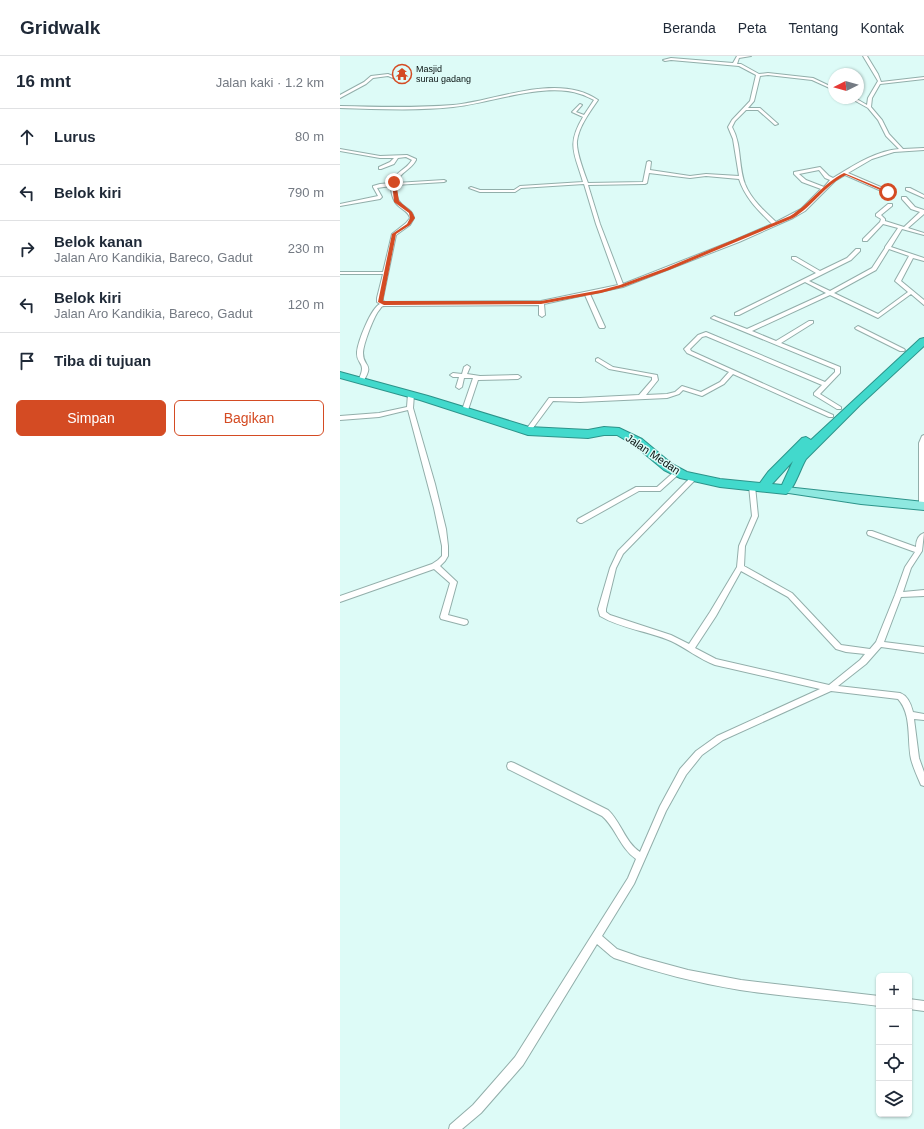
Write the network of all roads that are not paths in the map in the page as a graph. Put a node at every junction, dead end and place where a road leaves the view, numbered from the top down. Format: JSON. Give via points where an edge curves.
{"nodes":[{"id":1,"x":687,"y":56,"type":"edge"},
{"id":2,"x":749,"y":56,"type":"edge"},
{"id":3,"x":865,"y":56,"type":"edge"},
{"id":4,"x":665,"y":60,"type":"dead end"},
{"id":5,"x":691,"y":62,"type":"junction"},
{"id":6,"x":735,"y":64,"type":"junction"},
{"id":7,"x":758,"y":75,"type":"junction"},
{"id":8,"x":924,"y":78,"type":"edge"},
{"id":9,"x":398,"y":79,"type":"dead end"},
{"id":10,"x":880,"y":83,"type":"junction"},
{"id":11,"x":828,"y":85,"type":"edge"},
{"id":12,"x":340,"y":97,"type":"edge"},
{"id":13,"x":863,"y":104,"type":"edge"},
{"id":14,"x":580,"y":105,"type":"dead end"},
{"id":15,"x":340,"y":107,"type":"edge"},
{"id":16,"x":869,"y":107,"type":"junction"},
{"id":17,"x":746,"y":109,"type":"junction"},
{"id":18,"x":586,"y":117,"type":"junction"},
{"id":19,"x":776,"y":124,"type":"dead end"},
{"id":20,"x":924,"y":149,"type":"edge"},
{"id":21,"x":340,"y":150,"type":"edge"},
{"id":22,"x":902,"y":150,"type":"junction"},
{"id":23,"x":397,"y":156,"type":"junction"},
{"id":24,"x":649,"y":162,"type":"dead end"},
{"id":25,"x":381,"y":168,"type":"dead end"},
{"id":26,"x":648,"y":171,"type":"junction"},
{"id":27,"x":846,"y":174,"type":"junction"},
{"id":28,"x":741,"y":178,"type":"junction"},
{"id":29,"x":833,"y":180,"type":"junction"},
{"id":30,"x":444,"y":181,"type":"dead end"},
{"id":31,"x":586,"y":183,"type":"junction"},
{"id":32,"x":393,"y":184,"type":"junction"},
{"id":33,"x":471,"y":188,"type":"dead end"},
{"id":34,"x":825,"y":189,"type":"junction"},
{"id":35,"x":908,"y":189,"type":"dead end"},
{"id":36,"x":888,"y":192,"type":"dead end"},
{"id":37,"x":924,"y":197,"type":"edge"},
{"id":38,"x":904,"y":198,"type":"dead end"},
{"id":39,"x":340,"y":205,"type":"edge"},
{"id":40,"x":890,"y":205,"type":"dead end"},
{"id":41,"x":924,"y":212,"type":"edge"},
{"id":42,"x":882,"y":222,"type":"junction"},
{"id":43,"x":775,"y":224,"type":"junction"},
{"id":44,"x":903,"y":228,"type":"junction"},
{"id":45,"x":924,"y":234,"type":"edge"},
{"id":46,"x":865,"y":240,"type":"dead end"},
{"id":47,"x":887,"y":247,"type":"junction"},
{"id":48,"x":858,"y":250,"type":"dead end"},
{"id":49,"x":912,"y":256,"type":"junction"},
{"id":50,"x":794,"y":258,"type":"dead end"},
{"id":51,"x":924,"y":260,"type":"edge"},
{"id":52,"x":340,"y":273,"type":"edge"},
{"id":53,"x":386,"y":273,"type":"junction"},
{"id":54,"x":820,"y":273,"type":"junction"},
{"id":55,"x":806,"y":281,"type":"junction"},
{"id":56,"x":621,"y":286,"type":"junction"},
{"id":57,"x":911,"y":292,"type":"junction"},
{"id":58,"x":829,"y":293,"type":"junction"},
{"id":59,"x":587,"y":294,"type":"junction"},
{"id":60,"x":541,"y":302,"type":"junction"},
{"id":61,"x":924,"y":302,"type":"edge"},
{"id":62,"x":384,"y":304,"type":"junction"},
{"id":63,"x":737,"y":314,"type":"dead end"},
{"id":64,"x":542,"y":315,"type":"dead end"},
{"id":65,"x":714,"y":318,"type":"dead end"},
{"id":66,"x":811,"y":322,"type":"dead end"},
{"id":67,"x":602,"y":327,"type":"dead end"},
{"id":68,"x":858,"y":328,"type":"dead end"},
{"id":69,"x":748,"y":331,"type":"junction"},
{"id":70,"x":924,"y":332,"type":"edge"},
{"id":71,"x":924,"y":341,"type":"edge"},
{"id":72,"x":777,"y":343,"type":"junction"},
{"id":73,"x":902,"y":350,"type":"junction"},
{"id":74,"x":598,"y":360,"type":"dead end"},
{"id":75,"x":467,"y":367,"type":"dead end"},
{"id":76,"x":732,"y":372,"type":"junction"},
{"id":77,"x":453,"y":375,"type":"dead end"},
{"id":78,"x":340,"y":376,"type":"edge"},
{"id":79,"x":463,"y":376,"type":"junction"},
{"id":80,"x":478,"y":377,"type":"junction"},
{"id":81,"x":518,"y":377,"type":"dead end"},
{"id":82,"x":361,"y":381,"type":"junction"},
{"id":83,"x":825,"y":384,"type":"junction"},
{"id":84,"x":459,"y":387,"type":"dead end"},
{"id":85,"x":411,"y":394,"type":"junction"},
{"id":86,"x":641,"y":397,"type":"junction"},
{"id":87,"x":410,"y":408,"type":"junction"},
{"id":88,"x":839,"y":408,"type":"junction"},
{"id":89,"x":465,"y":410,"type":"junction"},
{"id":90,"x":831,"y":416,"type":"junction"},
{"id":91,"x":340,"y":418,"type":"edge"},
{"id":92,"x":528,"y":431,"type":"junction"},
{"id":93,"x":924,"y":437,"type":"edge"},
{"id":94,"x":677,"y":473,"type":"junction"},
{"id":95,"x":694,"y":478,"type":"junction"},
{"id":96,"x":752,"y":486,"type":"junction"},
{"id":97,"x":764,"y":487,"type":"junction"},
{"id":98,"x":786,"y":490,"type":"junction"},
{"id":99,"x":923,"y":506,"type":"edge"},
{"id":100,"x":580,"y":522,"type":"dead end"},
{"id":101,"x":870,"y":533,"type":"dead end"},
{"id":102,"x":924,"y":535,"type":"edge"},
{"id":103,"x":919,"y":551,"type":"junction"},
{"id":104,"x":436,"y":566,"type":"junction"},
{"id":105,"x":740,"y":567,"type":"junction"},
{"id":106,"x":924,"y":593,"type":"edge"},
{"id":107,"x":899,"y":595,"type":"junction"},
{"id":108,"x":340,"y":599,"type":"edge"},
{"id":109,"x":464,"y":622,"type":"dead end"},
{"id":110,"x":879,"y":644,"type":"junction"},
{"id":111,"x":691,"y":648,"type":"junction"},
{"id":112,"x":924,"y":650,"type":"edge"},
{"id":113,"x":872,"y":652,"type":"junction"},
{"id":114,"x":830,"y":688,"type":"junction"},
{"id":115,"x":910,"y":715,"type":"junction"},
{"id":116,"x":924,"y":717,"type":"edge"},
{"id":117,"x":511,"y":766,"type":"dead end"},
{"id":118,"x":924,"y":782,"type":"edge"},
{"id":119,"x":640,"y":856,"type":"junction"},
{"id":120,"x":596,"y":937,"type":"junction"},
{"id":121,"x":876,"y":1001,"type":"edge"},
{"id":122,"x":912,"y":1004,"type":"edge"},
{"id":123,"x":924,"y":1006,"type":"edge"},
{"id":124,"x":454,"y":1129,"type":"edge"}],
"edges":[{"from":1,"to":5,"type":"street"},
{"from":2,"to":6,"type":"street","via":[[738,57]]},
{"from":3,"to":10,"type":"street","via":[[874,68]]},
{"from":4,"to":5,"type":"street"},
{"from":5,"to":6,"type":"street"},
{"from":6,"to":7,"type":"street","via":[[744,66]]},
{"from":7,"to":11,"type":"street","via":[[813,79]]},
{"from":7,"to":17,"type":"street","via":[[752,101]]},
{"from":8,"to":10,"type":"street"},
{"from":9,"to":12,"type":"street","via":[[389,75],[373,76]]},
{"from":10,"to":16,"type":"street","via":[[870,97]]},
{"from":13,"to":16,"type":"street"},
{"from":14,"to":18,"type":"street","via":[[574,112]]},
{"from":15,"to":18,"type":"street","via":[[456,106],[523,92],[560,90],[580,92],[596,100]]},
{"from":16,"to":22,"type":"street","via":[[880,120],[887,135]]},
{"from":17,"to":19,"type":"street","via":[[759,109]]},
{"from":17,"to":28,"type":"street","via":[[730,127],[734,135]]},
{"from":18,"to":31,"type":"street","via":[[574,144]]},
{"from":20,"to":22,"type":"street"},
{"from":21,"to":23,"type":"street","via":[[370,156]]},
{"from":22,"to":27,"type":"street","via":[[871,158]]},
{"from":23,"to":25,"type":"street","via":[[392,163]]},
{"from":23,"to":32,"type":"street","via":[[409,157],[414,161],[398,172]]},
{"from":24,"to":26,"type":"street"},
{"from":26,"to":28,"type":"street","via":[[690,177],[706,175]]},
{"from":26,"to":31,"type":"street","via":[[645,183]]},
{"from":27,"to":29,"type":"street"},
{"from":27,"to":36,"type":"street"},
{"from":28,"to":43,"type":"street","via":[[752,201]]},
{"from":29,"to":34,"type":"street"},
{"from":29,"to":34,"type":"street","via":[[819,168],[796,173],[804,181]]},
{"from":30,"to":32,"type":"street"},
{"from":31,"to":33,"type":"street","via":[[520,187],[515,191],[484,191]]},
{"from":31,"to":56,"type":"street"},
{"from":32,"to":39,"type":"street","via":[[375,187],[380,197],[378,198]]},
{"from":32,"to":53,"type":"street","via":[[396,202],[411,212],[412,218],[394,234]]},
{"from":34,"to":43,"type":"street","via":[[803,210]]},
{"from":35,"to":37,"type":"street"},
{"from":38,"to":41,"type":"street","via":[[912,207]]},
{"from":40,"to":42,"type":"street","via":[[878,215],[883,219]]},
{"from":41,"to":44,"type":"street"},
{"from":42,"to":44,"type":"street"},
{"from":42,"to":46,"type":"street"},
{"from":43,"to":56,"type":"street"},
{"from":44,"to":45,"type":"street"},
{"from":44,"to":47,"type":"street"},
{"from":47,"to":49,"type":"street"},
{"from":47,"to":58,"type":"street","via":[[875,268]]},
{"from":48,"to":54,"type":"street","via":[[849,259]]},
{"from":49,"to":51,"type":"street"},
{"from":49,"to":57,"type":"street","via":[[898,281]]},
{"from":50,"to":54,"type":"street"},
{"from":52,"to":53,"type":"street"},
{"from":53,"to":62,"type":"street","via":[[380,298],[380,302]]},
{"from":54,"to":55,"type":"street"},
{"from":55,"to":58,"type":"street"},
{"from":55,"to":63,"type":"street"},
{"from":56,"to":59,"type":"street"},
{"from":57,"to":58,"type":"street","via":[[878,316]]},
{"from":57,"to":61,"type":"street"},
{"from":58,"to":69,"type":"street"},
{"from":59,"to":60,"type":"street"},
{"from":59,"to":67,"type":"street"},
{"from":60,"to":62,"type":"street"},
{"from":60,"to":64,"type":"street"},
{"from":62,"to":82,"type":"street","via":[[378,306],[360,349],[367,369]]},
{"from":65,"to":69,"type":"street"},
{"from":66,"to":72,"type":"street"},
{"from":68,"to":73,"type":"street"},
{"from":69,"to":72,"type":"street"},
{"from":70,"to":73,"type":"highway"},
{"from":71,"to":98,"type":"highway","via":[[802,456]]},
{"from":72,"to":83,"type":"street","via":[[838,368],[838,372]]},
{"from":73,"to":88,"type":"highway"},
{"from":74,"to":86,"type":"street","via":[[611,368],[655,376],[655,380]]},
{"from":75,"to":79,"type":"street"},
{"from":76,"to":83,"type":"street","via":[[689,352],[688,347],[706,334]]},
{"from":76,"to":86,"type":"street","via":[[722,383],[702,394],[682,388],[668,396]]},
{"from":76,"to":90,"type":"street"},
{"from":77,"to":79,"type":"street"},
{"from":78,"to":82,"type":"highway","name":"Jalan Medan"},
{"from":79,"to":80,"type":"street"},
{"from":79,"to":84,"type":"street"},
{"from":80,"to":81,"type":"street"},
{"from":80,"to":89,"type":"street","via":[[470,391]]},
{"from":82,"to":85,"type":"highway","name":"Jalan Medan"},
{"from":83,"to":88,"type":"street","via":[[817,396]]},
{"from":85,"to":87,"type":"street"},
{"from":85,"to":89,"type":"highway","name":"Jalan Medan"},
{"from":86,"to":92,"type":"street","via":[[551,399]]},
{"from":87,"to":91,"type":"street","via":[[379,415]]},
{"from":87,"to":104,"type":"street","via":[[442,531],[445,555]]},
{"from":88,"to":90,"type":"highway"},
{"from":89,"to":92,"type":"highway","name":"Jalan Medan"},
{"from":90,"to":97,"type":"highway","via":[[781,465]]},
{"from":92,"to":94,"type":"highway","name":"Jalan Medan","via":[[588,434],[619,432],[638,442]]},
{"from":93,"to":99,"type":"street"},
{"from":94,"to":95,"type":"highway","name":"Jalan Medan"},
{"from":94,"to":100,"type":"street","via":[[658,489],[638,489]]},
{"from":95,"to":96,"type":"highway","name":"Jalan Medan"},
{"from":95,"to":111,"type":"street","via":[[620,553],[613,568],[602,611],[607,617],[670,637]]},
{"from":96,"to":97,"type":"highway","name":"Jalan Medan"},
{"from":96,"to":105,"type":"street","via":[[755,516],[742,546]]},
{"from":97,"to":98,"type":"highway","name":"Jalan Medan"},
{"from":98,"to":99,"type":"main road","name":"Jalan Medan"},
{"from":101,"to":103,"type":"street"},
{"from":102,"to":103,"type":"street","via":[[919,541]]},
{"from":103,"to":107,"type":"street","via":[[908,567]]},
{"from":104,"to":108,"type":"street"},
{"from":104,"to":109,"type":"street","via":[[454,582],[444,617]]},
{"from":105,"to":111,"type":"street","via":[[714,614]]},
{"from":105,"to":113,"type":"street","via":[[790,595],[835,644],[846,649]]},
{"from":106,"to":107,"type":"street"},
{"from":107,"to":110,"type":"street"},
{"from":110,"to":112,"type":"street"},
{"from":110,"to":113,"type":"street"},
{"from":111,"to":114,"type":"street","via":[[702,657],[715,662]]},
{"from":113,"to":114,"type":"street"},
{"from":114,"to":115,"type":"street","via":[[900,696],[906,702]]},
{"from":114,"to":119,"type":"street","via":[[720,738],[698,753],[672,791]]},
{"from":115,"to":116,"type":"street"},
{"from":115,"to":118,"type":"street","via":[[916,760]]},
{"from":117,"to":119,"type":"street","via":[[605,812],[614,821],[626,846]]},
{"from":119,"to":120,"type":"street","via":[[631,881]]},
{"from":120,"to":121,"type":"street","via":[[614,952],[688,975],[741,985]]},
{"from":120,"to":124,"type":"street","via":[[519,1061],[482,1104]]},
{"from":122,"to":123,"type":"street"}]}
